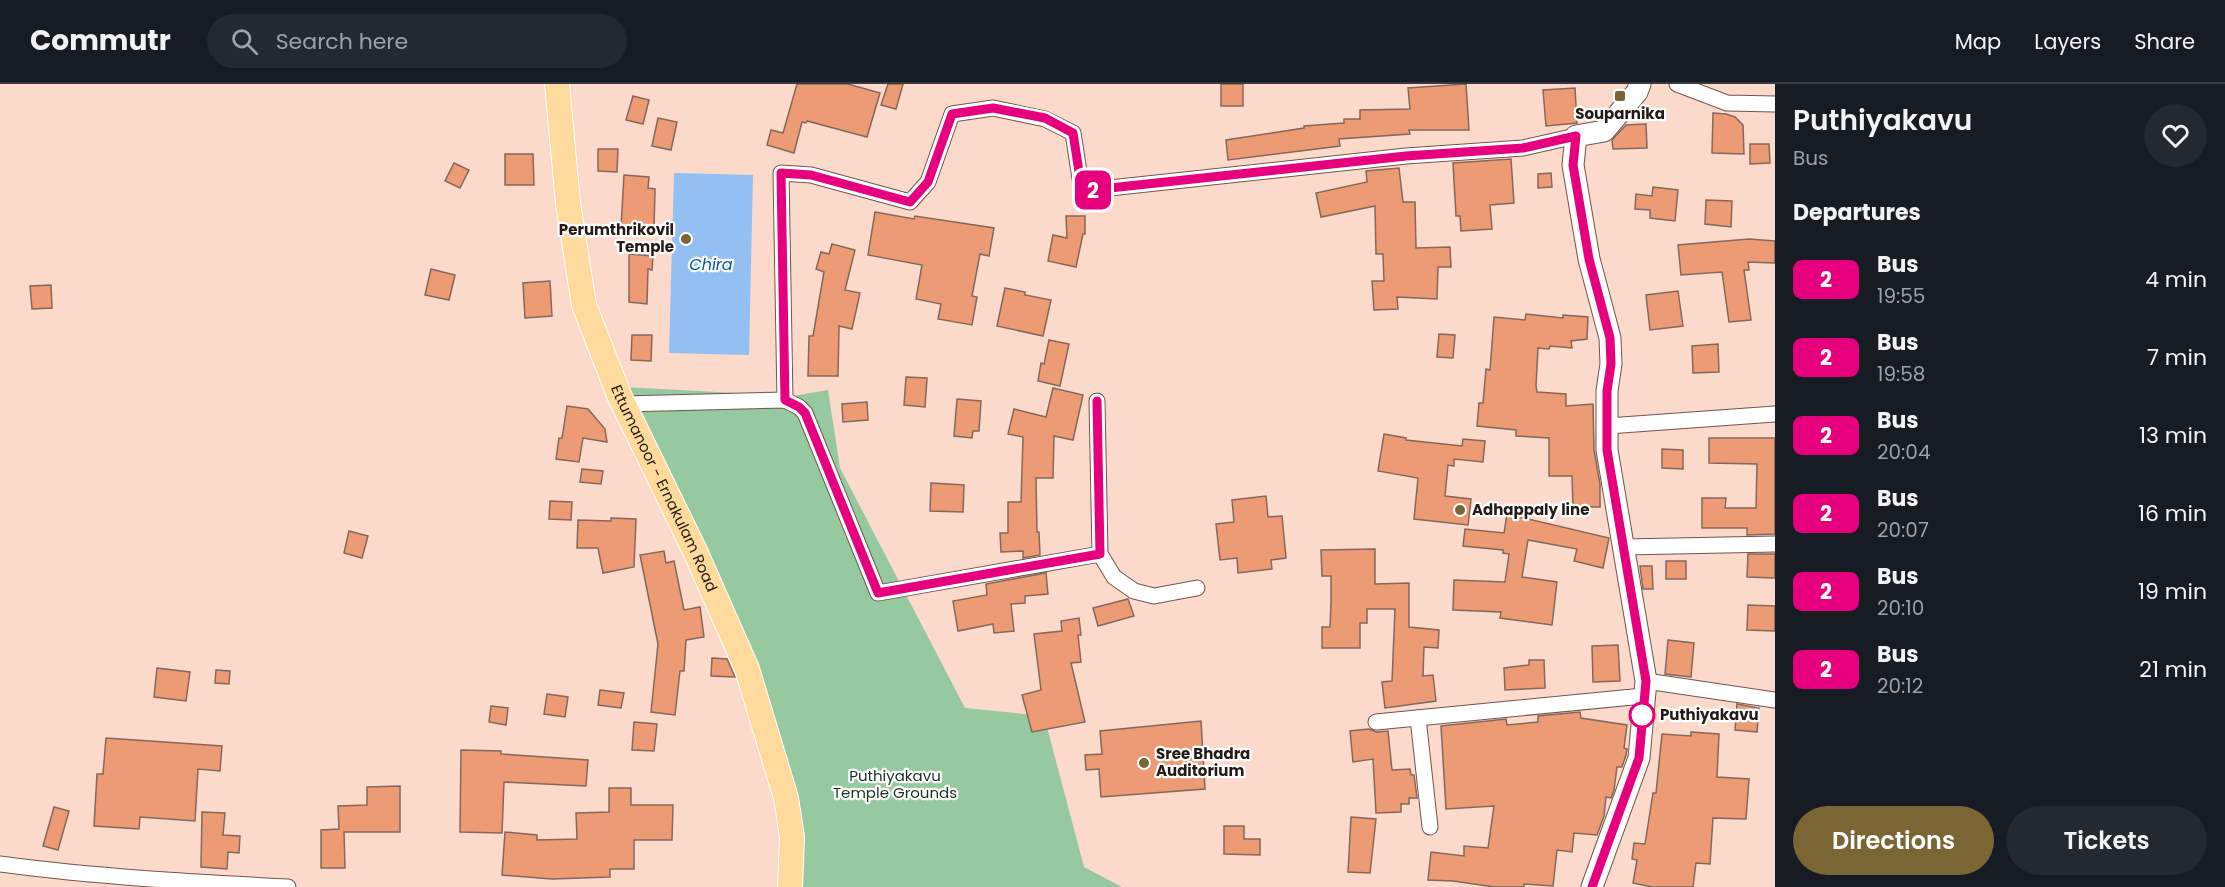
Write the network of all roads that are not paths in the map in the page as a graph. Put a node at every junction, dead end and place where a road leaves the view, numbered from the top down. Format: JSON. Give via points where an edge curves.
{"nodes":[{"id":1,"x":557,"y":84,"type":"edge"},
{"id":2,"x":1640,"y":84,"type":"edge"},
{"id":3,"x":1677,"y":84,"type":"edge"},
{"id":4,"x":1775,"y":104,"type":"edge"},
{"id":5,"x":1576,"y":136,"type":"junction"},
{"id":6,"x":785,"y":400,"type":"junction"},
{"id":7,"x":1097,"y":401,"type":"dead end"},
{"id":8,"x":623,"y":404,"type":"junction"},
{"id":9,"x":1775,"y":414,"type":"edge"},
{"id":10,"x":1608,"y":426,"type":"junction"},
{"id":11,"x":1775,"y":544,"type":"edge"},
{"id":12,"x":1624,"y":547,"type":"junction"},
{"id":13,"x":1100,"y":554,"type":"junction"},
{"id":14,"x":1197,"y":588,"type":"dead end"},
{"id":15,"x":1644,"y":689,"type":"junction"},
{"id":16,"x":1775,"y":700,"type":"edge"},
{"id":17,"x":1418,"y":718,"type":"junction"},
{"id":18,"x":1376,"y":722,"type":"dead end"},
{"id":19,"x":1430,"y":827,"type":"dead end"},
{"id":20,"x":0,"y":864,"type":"edge"},
{"id":21,"x":288,"y":887,"type":"edge"},
{"id":22,"x":790,"y":887,"type":"edge"},
{"id":23,"x":1592,"y":887,"type":"edge"}],
"edges":[{"from":1,"to":8,"type":"main road","name":"Ettumanoor - Ernakulam Road","via":[[568,203],[584,305]]},
{"from":2,"to":5,"type":"main road","via":[[1604,131]]},
{"from":3,"to":4,"type":"street","via":[[1728,103]]},
{"from":5,"to":6,"type":"street","via":[[1523,148],[1406,156],[1082,191],[1073,133],[1045,118],[993,108],[952,114],[928,182],[910,202],[811,175],[781,173]]},
{"from":5,"to":10,"type":"main road","via":[[1573,165],[1589,259],[1610,338]]},
{"from":6,"to":8,"type":"street"},
{"from":6,"to":13,"type":"street","via":[[805,413],[878,593]]},
{"from":7,"to":13,"type":"street"},
{"from":8,"to":22,"type":"main road","name":"Ettumanoor - Ernakulam Road","via":[[747,669],[786,798],[792,837]]},
{"from":9,"to":10,"type":"street"},
{"from":10,"to":12,"type":"main road","via":[[1607,450]]},
{"from":11,"to":12,"type":"street"},
{"from":12,"to":15,"type":"main road"},
{"from":13,"to":14,"type":"street","via":[[1114,578],[1134,591],[1154,596]]},
{"from":15,"to":16,"type":"street"},
{"from":15,"to":17,"type":"street"},
{"from":15,"to":23,"type":"main road","via":[[1639,758]]},
{"from":17,"to":18,"type":"street"},
{"from":17,"to":19,"type":"street"},
{"from":20,"to":21,"type":"street","via":[[67,873]]}]}
